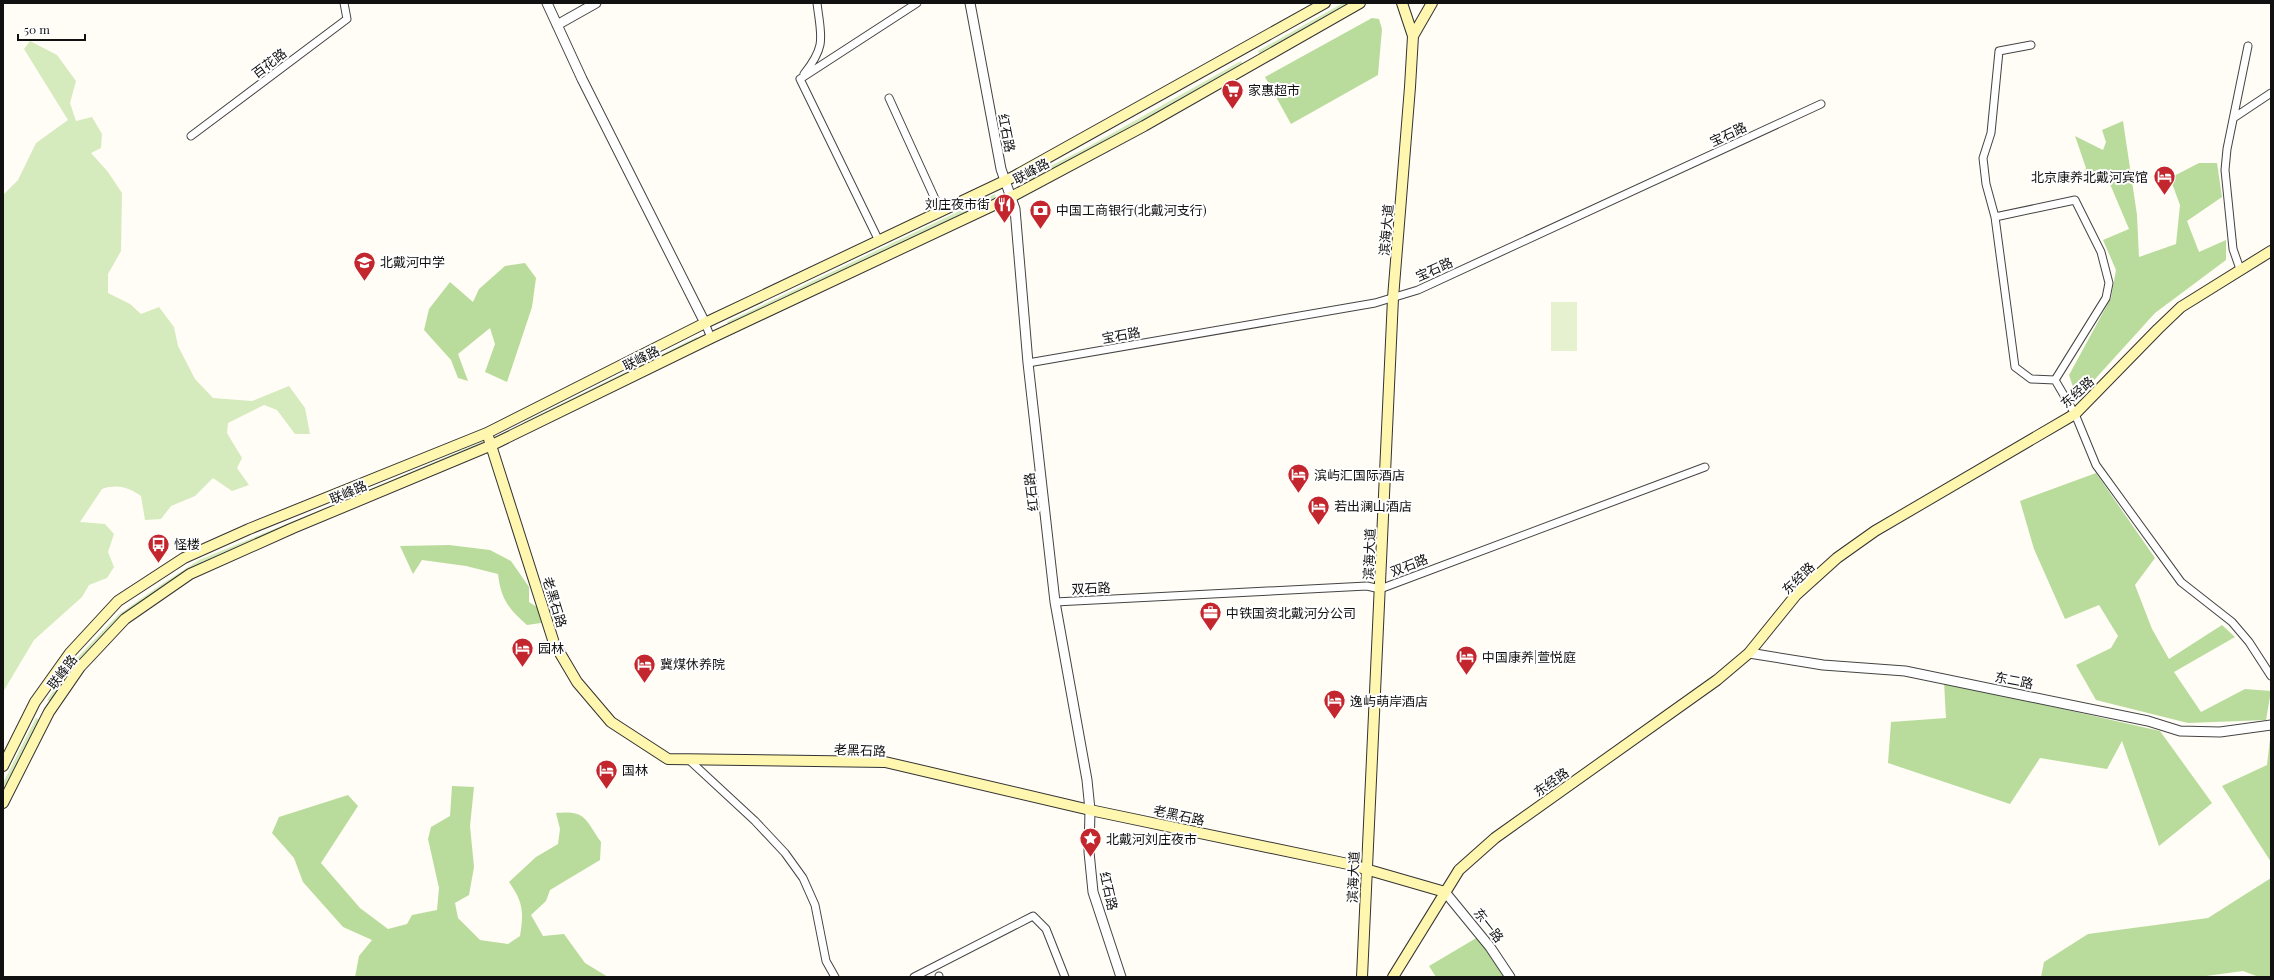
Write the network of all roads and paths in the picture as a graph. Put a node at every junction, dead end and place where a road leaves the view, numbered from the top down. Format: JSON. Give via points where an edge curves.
{"nodes":[{"id":1,"x":344,"y":3,"type":"edge"},
{"id":2,"x":547,"y":3,"type":"edge"},
{"id":3,"x":596,"y":3,"type":"edge"},
{"id":4,"x":817,"y":3,"type":"edge"},
{"id":5,"x":917,"y":3,"type":"edge"},
{"id":6,"x":970,"y":3,"type":"edge"},
{"id":7,"x":1325,"y":3,"type":"edge"},
{"id":8,"x":1360,"y":3,"type":"edge"},
{"id":9,"x":1402,"y":3,"type":"edge"},
{"id":10,"x":1432,"y":3,"type":"edge"},
{"id":11,"x":557,"y":25,"type":"junction"},
{"id":12,"x":1413,"y":36,"type":"junction"},
{"id":13,"x":2031,"y":45,"type":"dead end"},
{"id":14,"x":2248,"y":46,"type":"dead end"},
{"id":15,"x":800,"y":78,"type":"junction"},
{"id":16,"x":2270,"y":96,"type":"edge"},
{"id":17,"x":889,"y":98,"type":"dead end"},
{"id":18,"x":1821,"y":104,"type":"dead end"},
{"id":19,"x":2235,"y":117,"type":"junction"},
{"id":20,"x":191,"y":136,"type":"dead end"},
{"id":21,"x":1005,"y":181,"type":"junction"},
{"id":22,"x":1011,"y":196,"type":"junction"},
{"id":23,"x":941,"y":212,"type":"junction"},
{"id":24,"x":1995,"y":217,"type":"junction"},
{"id":25,"x":879,"y":241,"type":"junction"},
{"id":26,"x":2271,"y":251,"type":"edge"},
{"id":27,"x":2240,"y":269,"type":"junction"},
{"id":28,"x":1393,"y":298,"type":"junction"},
{"id":29,"x":705,"y":323,"type":"junction"},
{"id":30,"x":712,"y":338,"type":"junction"},
{"id":31,"x":1028,"y":363,"type":"junction"},
{"id":32,"x":2055,"y":380,"type":"junction"},
{"id":33,"x":2075,"y":414,"type":"junction"},
{"id":34,"x":487,"y":433,"type":"junction"},
{"id":35,"x":492,"y":445,"type":"junction"},
{"id":36,"x":1706,"y":467,"type":"dead end"},
{"id":37,"x":1380,"y":589,"type":"junction"},
{"id":38,"x":1055,"y":602,"type":"junction"},
{"id":39,"x":1749,"y":653,"type":"junction"},
{"id":40,"x":2271,"y":676,"type":"edge"},
{"id":41,"x":2271,"y":725,"type":"edge"},
{"id":42,"x":688,"y":759,"type":"junction"},
{"id":43,"x":3,"y":766,"type":"edge"},
{"id":44,"x":3,"y":803,"type":"edge"},
{"id":45,"x":1090,"y":810,"type":"junction"},
{"id":46,"x":1367,"y":869,"type":"junction"},
{"id":47,"x":1446,"y":892,"type":"junction"},
{"id":48,"x":835,"y":977,"type":"edge"},
{"id":49,"x":914,"y":977,"type":"edge"},
{"id":50,"x":1065,"y":977,"type":"edge"},
{"id":51,"x":1121,"y":977,"type":"edge"},
{"id":52,"x":1362,"y":977,"type":"edge"},
{"id":53,"x":1392,"y":977,"type":"edge"},
{"id":54,"x":1510,"y":977,"type":"edge"}],
"edges":[{"from":1,"to":20,"type":"street","name":"百花路","via":[[347,20]]},
{"from":2,"to":11,"type":"street"},
{"from":3,"to":11,"type":"street"},
{"from":4,"to":15,"type":"street","via":[[821,46],[815,60]]},
{"from":5,"to":15,"type":"street"},
{"from":6,"to":21,"type":"street","name":"红石路"},
{"from":7,"to":21,"type":"main road","name":"联峰路"},
{"from":8,"to":22,"type":"main road","name":"联峰路","via":[[1144,126]]},
{"from":9,"to":12,"type":"main road"},
{"from":10,"to":12,"type":"main road"},
{"from":11,"to":29,"type":"street"},
{"from":12,"to":28,"type":"main road","name":"滨海大道"},
{"from":13,"to":24,"type":"street","via":[[1999,51],[1990,133],[1983,158],[1986,184]]},
{"from":14,"to":19,"type":"street"},
{"from":15,"to":25,"type":"street"},
{"from":16,"to":19,"type":"street"},
{"from":17,"to":23,"type":"street"},
{"from":18,"to":28,"type":"street","name":"宝石路","via":[[1418,290]]},
{"from":19,"to":27,"type":"street","via":[[2225,170],[2233,249]]},
{"from":21,"to":22,"type":"street","name":"红石路"},
{"from":21,"to":23,"type":"main road","name":"联峰路"},
{"from":22,"to":30,"type":"main road","name":"联峰路"},
{"from":22,"to":31,"type":"street","name":"红石路","via":[[1015,209]]},
{"from":23,"to":25,"type":"main road","name":"联峰路"},
{"from":24,"to":32,"type":"street","via":[[2014,367],[2031,379]]},
{"from":24,"to":32,"type":"street","via":[[2075,200],[2101,252],[2109,283],[2106,298]]},
{"from":25,"to":29,"type":"main road","name":"联峰路"},
{"from":26,"to":27,"type":"main road","name":"东经路"},
{"from":27,"to":33,"type":"main road","name":"东经路","via":[[2181,307]]},
{"from":28,"to":31,"type":"street","name":"宝石路"},
{"from":28,"to":37,"type":"main road","name":"滨海大道"},
{"from":29,"to":30,"type":"street"},
{"from":29,"to":34,"type":"main road","name":"联峰路"},
{"from":30,"to":35,"type":"main road","name":"联峰路"},
{"from":31,"to":38,"type":"street","name":"红石路"},
{"from":32,"to":33,"type":"street"},
{"from":33,"to":39,"type":"main road","name":"东经路","via":[[1875,531],[1837,558],[1796,596]]},
{"from":33,"to":40,"type":"street","via":[[2096,465],[2181,582],[2232,622],[2249,642]]},
{"from":34,"to":35,"type":"main road","name":"老黑石路"},
{"from":34,"to":43,"type":"main road","name":"联峰路","via":[[249,529],[184,558],[118,601],[70,653],[35,702]]},
{"from":35,"to":42,"type":"main road","name":"老黑石路","via":[[554,643],[577,682],[611,722],[668,759]]},
{"from":35,"to":44,"type":"main road","name":"联峰路","via":[[190,574],[125,620],[80,667],[49,712]]},
{"from":36,"to":37,"type":"street","name":"双石路"},
{"from":37,"to":38,"type":"street","name":"双石路","via":[[1367,586]]},
{"from":37,"to":46,"type":"main road","name":"滨海大道"},
{"from":38,"to":45,"type":"street","name":"红石路","via":[[1087,780]]},
{"from":39,"to":41,"type":"street","name":"东二路","via":[[1823,665],[1905,671],[2148,721],[2180,731],[2220,732]]},
{"from":39,"to":47,"type":"main road","name":"东经路","via":[[1718,680],[1495,838],[1459,870]]},
{"from":42,"to":45,"type":"main road","name":"老黑石路","via":[[885,762]]},
{"from":42,"to":48,"type":"street","via":[[755,821],[785,853],[803,878],[815,905],[826,961]]},
{"from":45,"to":46,"type":"main road","name":"老黑石路"},
{"from":45,"to":51,"type":"street","name":"红石路","via":[[1089,852],[1093,892]]},
{"from":46,"to":47,"type":"main road","name":"老黑石路"},
{"from":46,"to":52,"type":"main road","name":"滨海大道"},
{"from":47,"to":53,"type":"main road","name":"东经路"},
{"from":47,"to":54,"type":"street","name":"东一路","via":[[1490,947]]},
{"from":49,"to":50,"type":"street","via":[[1033,916],[1046,929]]}]}
